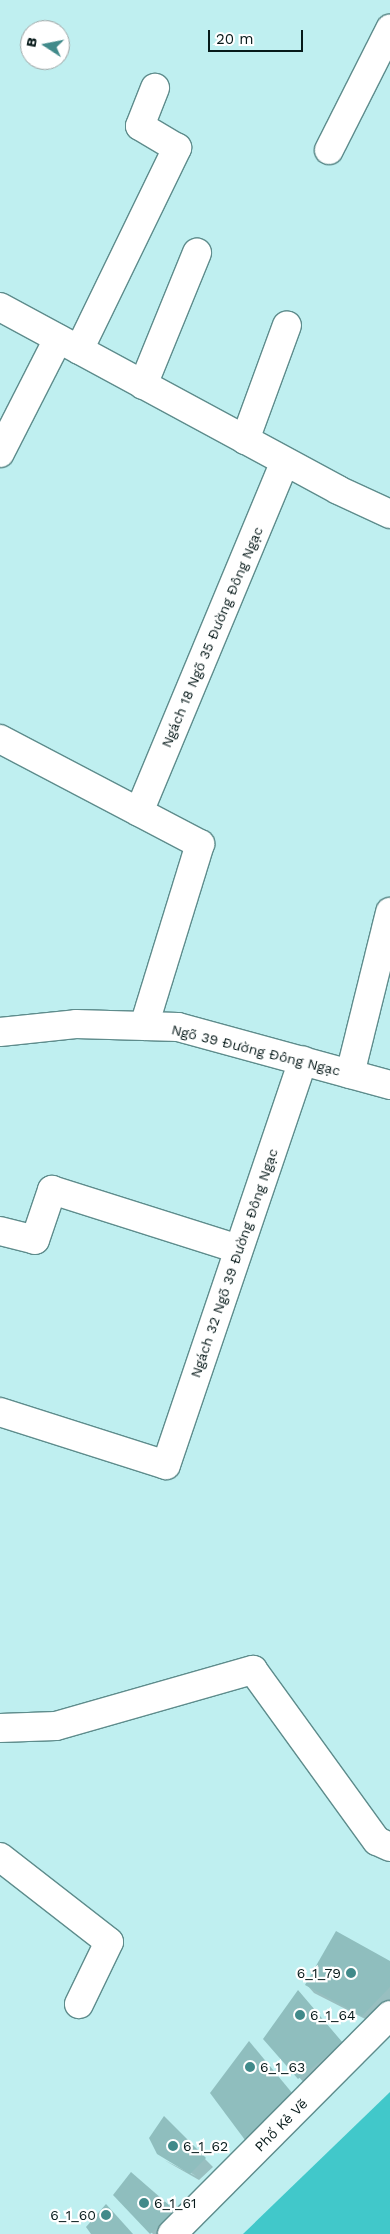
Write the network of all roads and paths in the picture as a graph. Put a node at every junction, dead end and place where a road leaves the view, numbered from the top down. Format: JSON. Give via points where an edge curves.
{"nodes":[{"id":1,"x":390,"y":29,"type":"edge"},
{"id":2,"x":155,"y":88,"type":"dead end"},
{"id":3,"x":330,"y":150,"type":"dead end"},
{"id":4,"x":197,"y":253,"type":"dead end"},
{"id":5,"x":0,"y":307,"type":"edge"},
{"id":6,"x":287,"y":325,"type":"dead end"},
{"id":7,"x":68,"y":344,"type":"junction"},
{"id":8,"x":144,"y":385,"type":"junction"},
{"id":9,"x":245,"y":440,"type":"junction"},
{"id":10,"x":0,"y":453,"type":"edge"},
{"id":11,"x":285,"y":462,"type":"junction"},
{"id":12,"x":390,"y":514,"type":"edge"},
{"id":13,"x":0,"y":738,"type":"edge"},
{"id":14,"x":139,"y":812,"type":"junction"},
{"id":15,"x":390,"y":912,"type":"edge"},
{"id":16,"x":144,"y":1026,"type":"junction"},
{"id":17,"x":0,"y":1032,"type":"edge"},
{"id":18,"x":303,"y":1061,"type":"junction"},
{"id":19,"x":350,"y":1074,"type":"junction"},
{"id":20,"x":390,"y":1085,"type":"edge"},
{"id":21,"x":0,"y":1231,"type":"edge"},
{"id":22,"x":238,"y":1249,"type":"junction"},
{"id":23,"x":0,"y":1412,"type":"edge"},
{"id":24,"x":0,"y":1728,"type":"edge"},
{"id":25,"x":390,"y":1846,"type":"edge"},
{"id":26,"x":0,"y":1857,"type":"edge"},
{"id":27,"x":79,"y":2004,"type":"dead end"},
{"id":28,"x":390,"y":2015,"type":"edge"},
{"id":29,"x":172,"y":2234,"type":"edge"}],
"edges":[{"from":1,"to":3,"type":"street"},
{"from":2,"to":7,"type":"street","via":[[140,126],[177,148]]},
{"from":4,"to":8,"type":"street"},
{"from":5,"to":7,"type":"street"},
{"from":6,"to":9,"type":"street"},
{"from":7,"to":8,"type":"street"},
{"from":7,"to":10,"type":"street"},
{"from":8,"to":9,"type":"street"},
{"from":9,"to":11,"type":"street"},
{"from":11,"to":12,"type":"street"},
{"from":11,"to":14,"type":"street","name":"Ngách 18 Ngõ 35 Đường Đông Ngạc"},
{"from":13,"to":14,"type":"street"},
{"from":14,"to":16,"type":"street","via":[[200,844]]},
{"from":15,"to":19,"type":"street"},
{"from":16,"to":17,"type":"street","name":"Ngõ 39 Đường Đông Ngạc","via":[[76,1024]]},
{"from":16,"to":18,"type":"street","name":"Ngõ 39 Đường Đông Ngạc","via":[[178,1027]]},
{"from":18,"to":19,"type":"street","name":"Ngõ 39 Đường Đông Ngạc"},
{"from":18,"to":22,"type":"street","name":"Ngách 32 Ngõ 39 Đường Đông Ngạc"},
{"from":19,"to":20,"type":"street","name":"Ngõ 39 Đường Đông Ngạc"},
{"from":21,"to":22,"type":"street","via":[[35,1240],[52,1190]]},
{"from":22,"to":23,"type":"street","name":"Ngách 32 Ngõ 39 Đường Đông Ngạc","via":[[166,1466]]},
{"from":24,"to":25,"type":"street","via":[[56,1726],[253,1670],[377,1841]]},
{"from":26,"to":27,"type":"street","via":[[109,1942]]},
{"from":28,"to":29,"type":"street","name":"Phố Kẻ Vẽ"}]}
